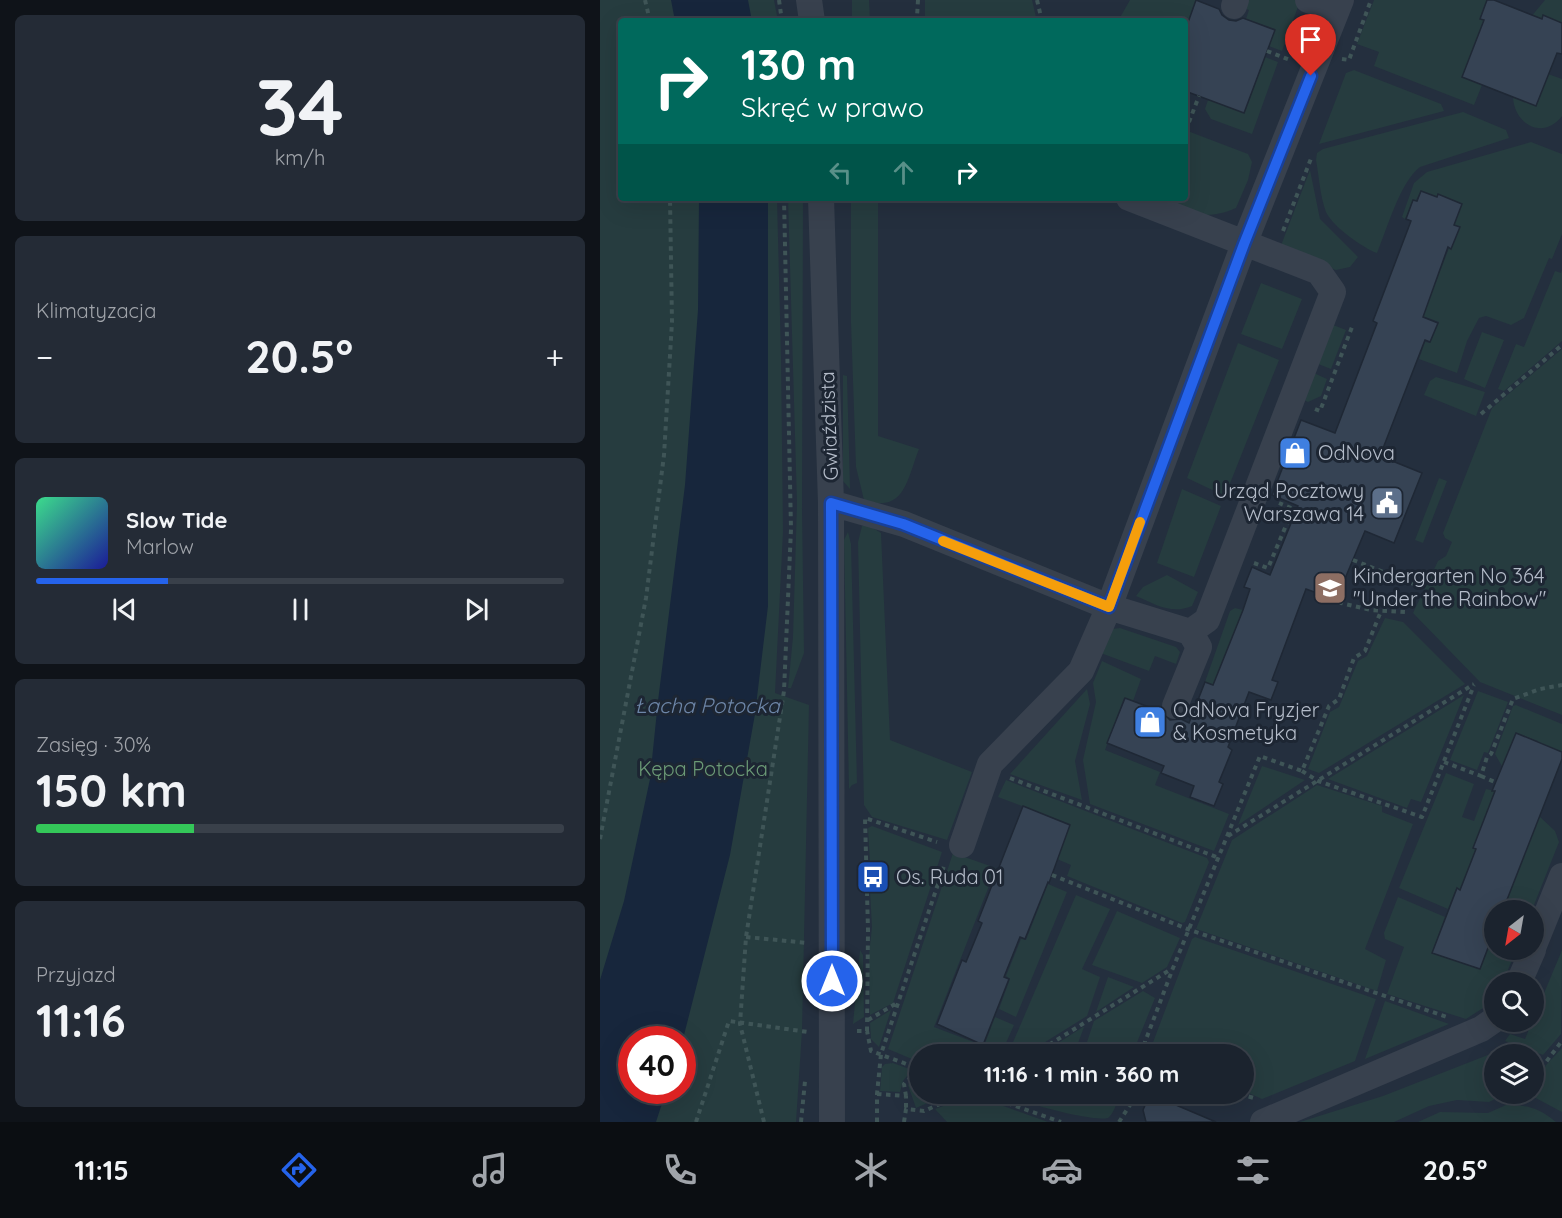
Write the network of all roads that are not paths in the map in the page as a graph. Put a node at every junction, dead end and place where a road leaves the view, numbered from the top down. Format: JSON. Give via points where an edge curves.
{"nodes":[{"id":1,"x":809,"y":0,"type":"edge"},
{"id":2,"x":1308,"y":0,"type":"edge"},
{"id":3,"x":1339,"y":5,"type":"edge"},
{"id":4,"x":812,"y":18,"type":"edge"},
{"id":5,"x":821,"y":201,"type":"edge"},
{"id":6,"x":1136,"y":201,"type":"edge"},
{"id":7,"x":1244,"y":244,"type":"junction"},
{"id":8,"x":831,"y":503,"type":"junction"},
{"id":9,"x":1109,"y":607,"type":"junction"},
{"id":10,"x":1190,"y":632,"type":"junction"},
{"id":11,"x":1175,"y":706,"type":"dead end"},
{"id":12,"x":950,"y":849,"type":"road end"},
{"id":13,"x":1562,"y":876,"type":"edge"},
{"id":14,"x":1544,"y":921,"type":"edge"},
{"id":15,"x":1484,"y":1026,"type":"edge"},
{"id":16,"x":832,"y":1122,"type":"edge"},
{"id":17,"x":1263,"y":1122,"type":"edge"}],
"edges":[{"from":1,"to":4,"type":"street"},
{"from":2,"to":3,"type":"street"},
{"from":3,"to":7,"type":"street"},
{"from":5,"to":8,"type":"street","name":"Gwiaździsta"},
{"from":6,"to":7,"type":"street"},
{"from":7,"to":9,"type":"street"},
{"from":7,"to":10,"type":"street","via":[[1319,272],[1333,292],[1219,593],[1207,620]]},
{"from":8,"to":9,"type":"street","via":[[903,524]]},
{"from":8,"to":16,"type":"street","name":"Gwiaździsta"},
{"from":9,"to":10,"type":"street"},
{"from":9,"to":12,"type":"street","via":[[1081,670],[990,764]]},
{"from":10,"to":11,"type":"street","via":[[1199,647]]},
{"from":13,"to":14,"type":"street"},
{"from":15,"to":17,"type":"street"}]}
